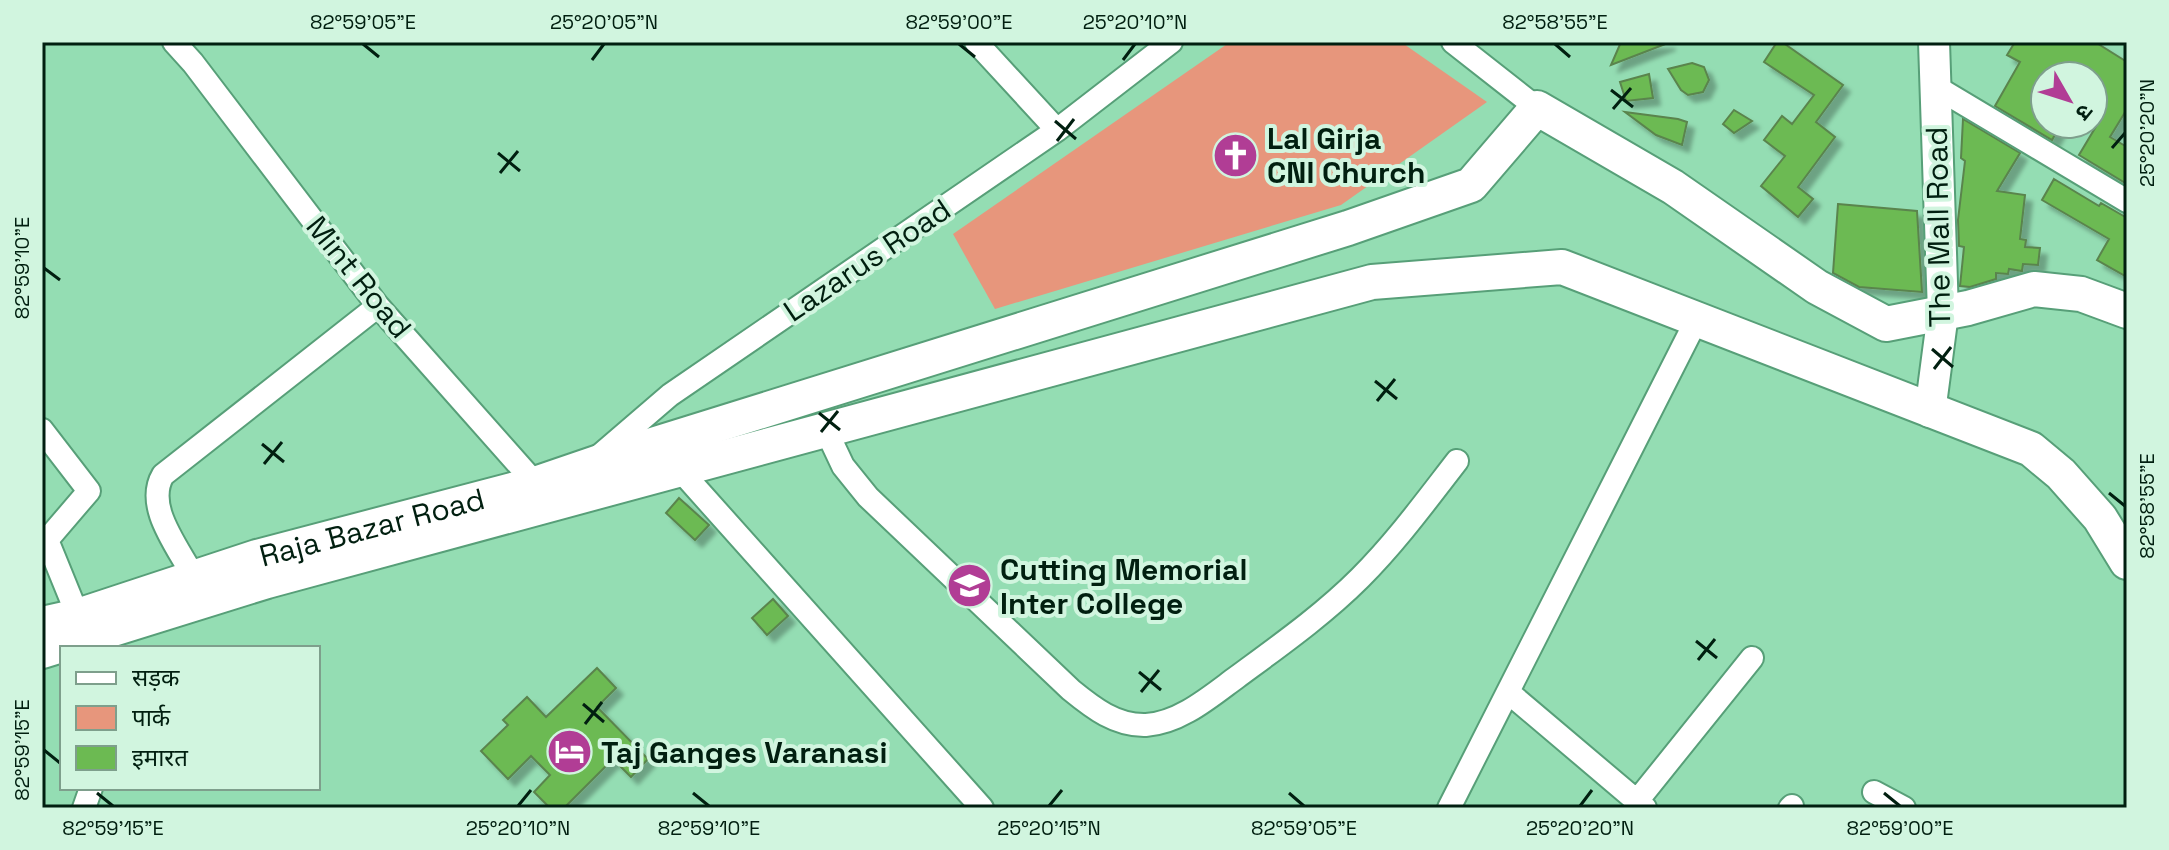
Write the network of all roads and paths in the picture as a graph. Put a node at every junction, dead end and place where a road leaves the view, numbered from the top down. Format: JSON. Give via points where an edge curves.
{"nodes":[{"id":1,"x":174,"y":42,"type":"edge"},
{"id":2,"x":976,"y":42,"type":"edge"},
{"id":3,"x":1171,"y":42,"type":"edge"},
{"id":4,"x":1453,"y":42,"type":"edge"},
{"id":5,"x":1934,"y":42,"type":"edge"},
{"id":6,"x":1936,"y":87,"type":"junction"},
{"id":7,"x":1537,"y":108,"type":"junction"},
{"id":8,"x":1057,"y":130,"type":"junction"},
{"id":9,"x":2127,"y":201,"type":"edge"},
{"id":10,"x":378,"y":306,"type":"junction"},
{"id":11,"x":2127,"y":311,"type":"edge"},
{"id":12,"x":1943,"y":313,"type":"junction"},
{"id":13,"x":1697,"y":319,"type":"junction"},
{"id":14,"x":1930,"y":412,"type":"junction"},
{"id":15,"x":42,"y":430,"type":"edge"},
{"id":16,"x":826,"y":430,"type":"junction"},
{"id":17,"x":1457,"y":461,"type":"dead end"},
{"id":18,"x":680,"y":470,"type":"junction"},
{"id":19,"x":594,"y":478,"type":"junction"},
{"id":20,"x":544,"y":494,"type":"junction"},
{"id":21,"x":2127,"y":562,"type":"edge"},
{"id":22,"x":194,"y":578,"type":"junction"},
{"id":23,"x":42,"y":624,"type":"edge"},
{"id":24,"x":84,"y":634,"type":"edge"},
{"id":25,"x":42,"y":651,"type":"edge"},
{"id":26,"x":1752,"y":658,"type":"dead end"},
{"id":27,"x":1508,"y":692,"type":"junction"},
{"id":28,"x":1874,"y":792,"type":"dead end"},
{"id":29,"x":1641,"y":805,"type":"edge"},
{"id":30,"x":982,"y":808,"type":"edge"},
{"id":31,"x":1449,"y":808,"type":"edge"},
{"id":32,"x":1904,"y":808,"type":"edge"}],
"edges":[{"from":1,"to":10,"type":"street","name":"Mint Road"},
{"from":2,"to":8,"type":"street"},
{"from":3,"to":8,"type":"street","name":"Lazarus Road"},
{"from":4,"to":7,"type":"street"},
{"from":5,"to":6,"type":"street","name":"The Mall Road"},
{"from":6,"to":9,"type":"street"},
{"from":6,"to":12,"type":"street","name":"The Mall Road"},
{"from":7,"to":12,"type":"main road","via":[[1673,187],[1817,287],[1886,324]]},
{"from":7,"to":19,"type":"main road","name":"Raja Bazar Road","via":[[1471,185],[701,430]]},
{"from":8,"to":19,"type":"street","name":"Lazarus Road","via":[[670,395]]},
{"from":10,"to":20,"type":"street","name":"Mint Road"},
{"from":10,"to":22,"type":"street","via":[[163,475],[157,484],[157,508]]},
{"from":11,"to":12,"type":"main road","via":[[2081,294],[2034,289]]},
{"from":12,"to":14,"type":"street","name":"The Mall Road"},
{"from":13,"to":14,"type":"main road","name":"Raja Bazar Road"},
{"from":13,"to":16,"type":"main road","name":"Raja Bazar Road","via":[[1562,267],[1372,282]]},
{"from":13,"to":27,"type":"street"},
{"from":14,"to":21,"type":"main road","name":"Raja Bazar Road","via":[[2031,449],[2100,518]]},
{"from":15,"to":24,"type":"street","via":[[89,491],[47,540]]},
{"from":16,"to":17,"type":"street","via":[[843,466],[868,497],[1071,690],[1097,711],[1147,725],[1203,701],[1304,627],[1360,579]]},
{"from":16,"to":18,"type":"main road","name":"Raja Bazar Road"},
{"from":18,"to":19,"type":"main road","name":"Raja Bazar Road"},
{"from":18,"to":30,"type":"street"},
{"from":19,"to":20,"type":"main road","name":"Raja Bazar Road"},
{"from":20,"to":22,"type":"main road","name":"Raja Bazar Road","via":[[257,557]]},
{"from":20,"to":24,"type":"main road","name":"Raja Bazar Road"},
{"from":22,"to":24,"type":"main road","name":"Raja Bazar Road"},
{"from":23,"to":24,"type":"main road","name":"Raja Bazar Road"},
{"from":24,"to":25,"type":"main road","name":"Raja Bazar Road"},
{"from":26,"to":29,"type":"street"},
{"from":27,"to":29,"type":"street"},
{"from":27,"to":31,"type":"street"},
{"from":28,"to":32,"type":"street"}]}
